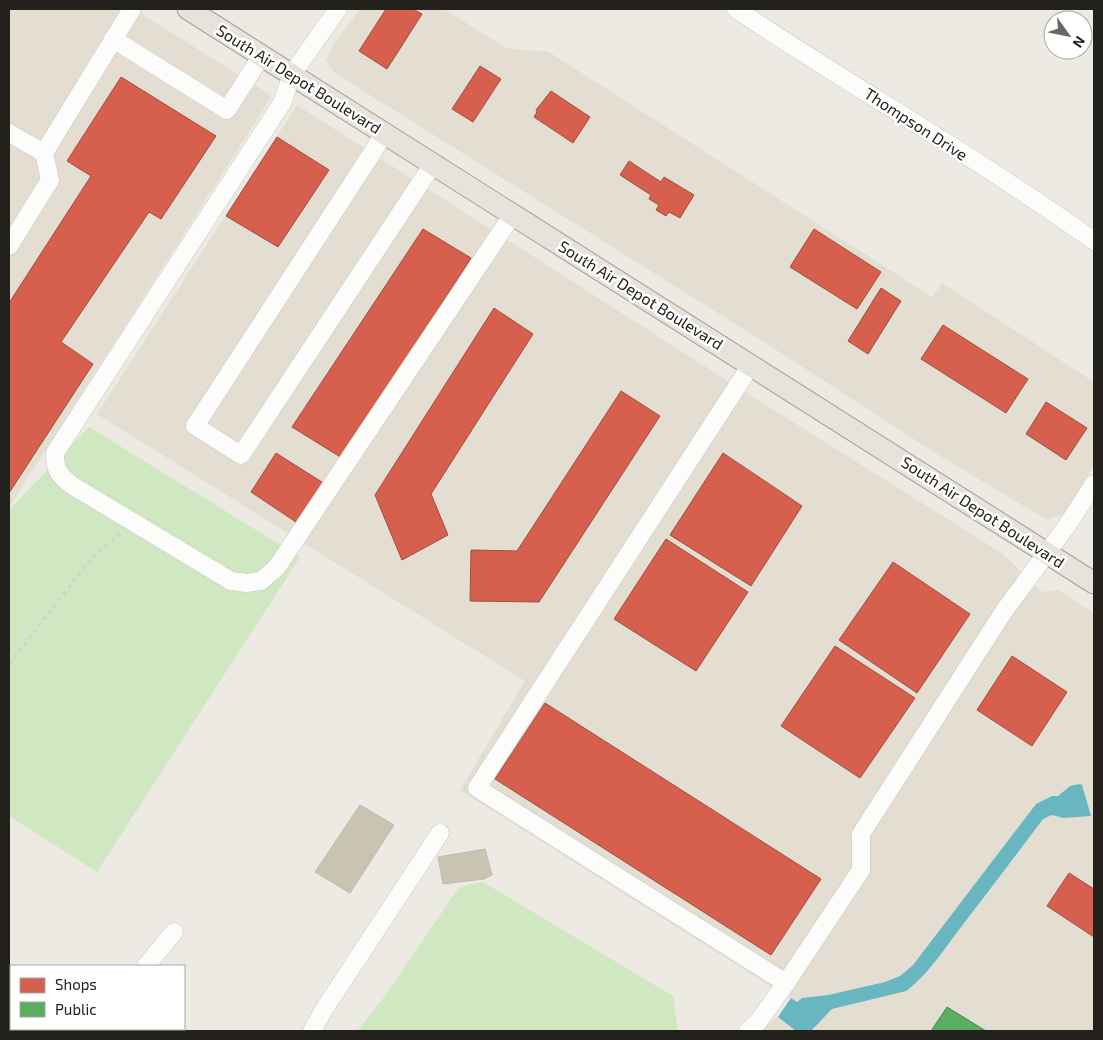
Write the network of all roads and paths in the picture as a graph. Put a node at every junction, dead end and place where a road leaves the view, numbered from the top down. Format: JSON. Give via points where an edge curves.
{"nodes":[{"id":1,"x":132,"y":9,"type":"edge"},
{"id":2,"x":188,"y":9,"type":"edge"},
{"id":3,"x":338,"y":9,"type":"edge"},
{"id":4,"x":736,"y":9,"type":"edge"},
{"id":5,"x":113,"y":39,"type":"junction"},
{"id":6,"x":262,"y":55,"type":"junction"},
{"id":7,"x":292,"y":74,"type":"junction"},
{"id":8,"x":9,"y":133,"type":"edge"},
{"id":9,"x":385,"y":133,"type":"junction"},
{"id":10,"x":44,"y":153,"type":"junction"},
{"id":11,"x":433,"y":164,"type":"junction"},
{"id":12,"x":513,"y":214,"type":"junction"},
{"id":13,"x":1094,"y":241,"type":"edge"},
{"id":14,"x":9,"y":246,"type":"edge"},
{"id":15,"x":751,"y":365,"type":"junction"},
{"id":16,"x":1094,"y":484,"type":"edge"},
{"id":17,"x":134,"y":522,"type":"junction"},
{"id":18,"x":1046,"y":553,"type":"junction"},
{"id":19,"x":1094,"y":583,"type":"edge"},
{"id":20,"x":9,"y":664,"type":"edge"},
{"id":21,"x":440,"y":833,"type":"dead end"},
{"id":22,"x":174,"y":932,"type":"dead end"},
{"id":23,"x":147,"y":965,"type":"edge"},
{"id":24,"x":786,"y":983,"type":"junction"},
{"id":25,"x":312,"y":1031,"type":"edge"},
{"id":26,"x":748,"y":1031,"type":"edge"}],
"edges":[{"from":1,"to":5,"type":"street"},
{"from":2,"to":6,"type":"main road","name":"South Air Depot Boulevard"},
{"from":3,"to":7,"type":"street"},
{"from":4,"to":13,"type":"street","name":"Thompson Drive"},
{"from":5,"to":6,"type":"street","via":[[226,110]]},
{"from":5,"to":10,"type":"street"},
{"from":6,"to":7,"type":"main road","name":"South Air Depot Boulevard"},
{"from":7,"to":9,"type":"main road","name":"South Air Depot Boulevard"},
{"from":7,"to":17,"type":"street","via":[[282,103],[55,453],[59,475]]},
{"from":8,"to":10,"type":"street"},
{"from":9,"to":11,"type":"main road","name":"South Air Depot Boulevard"},
{"from":9,"to":11,"type":"street","via":[[195,426],[241,455]]},
{"from":10,"to":14,"type":"street","via":[[50,180]]},
{"from":11,"to":12,"type":"main road","name":"South Air Depot Boulevard"},
{"from":12,"to":15,"type":"main road","name":"South Air Depot Boulevard"},
{"from":12,"to":17,"type":"street","via":[[277,567],[261,581],[231,581]]},
{"from":15,"to":18,"type":"main road","name":"South Air Depot Boulevard"},
{"from":15,"to":24,"type":"street","via":[[477,788]]},
{"from":16,"to":18,"type":"street"},
{"from":17,"to":20,"type":"path","via":[[92,558]]},
{"from":18,"to":19,"type":"main road","name":"South Air Depot Boulevard"},
{"from":18,"to":24,"type":"street","via":[[1004,611],[861,834],[861,870]]},
{"from":21,"to":25,"type":"street"},
{"from":22,"to":23,"type":"street"},
{"from":24,"to":26,"type":"street"}]}
